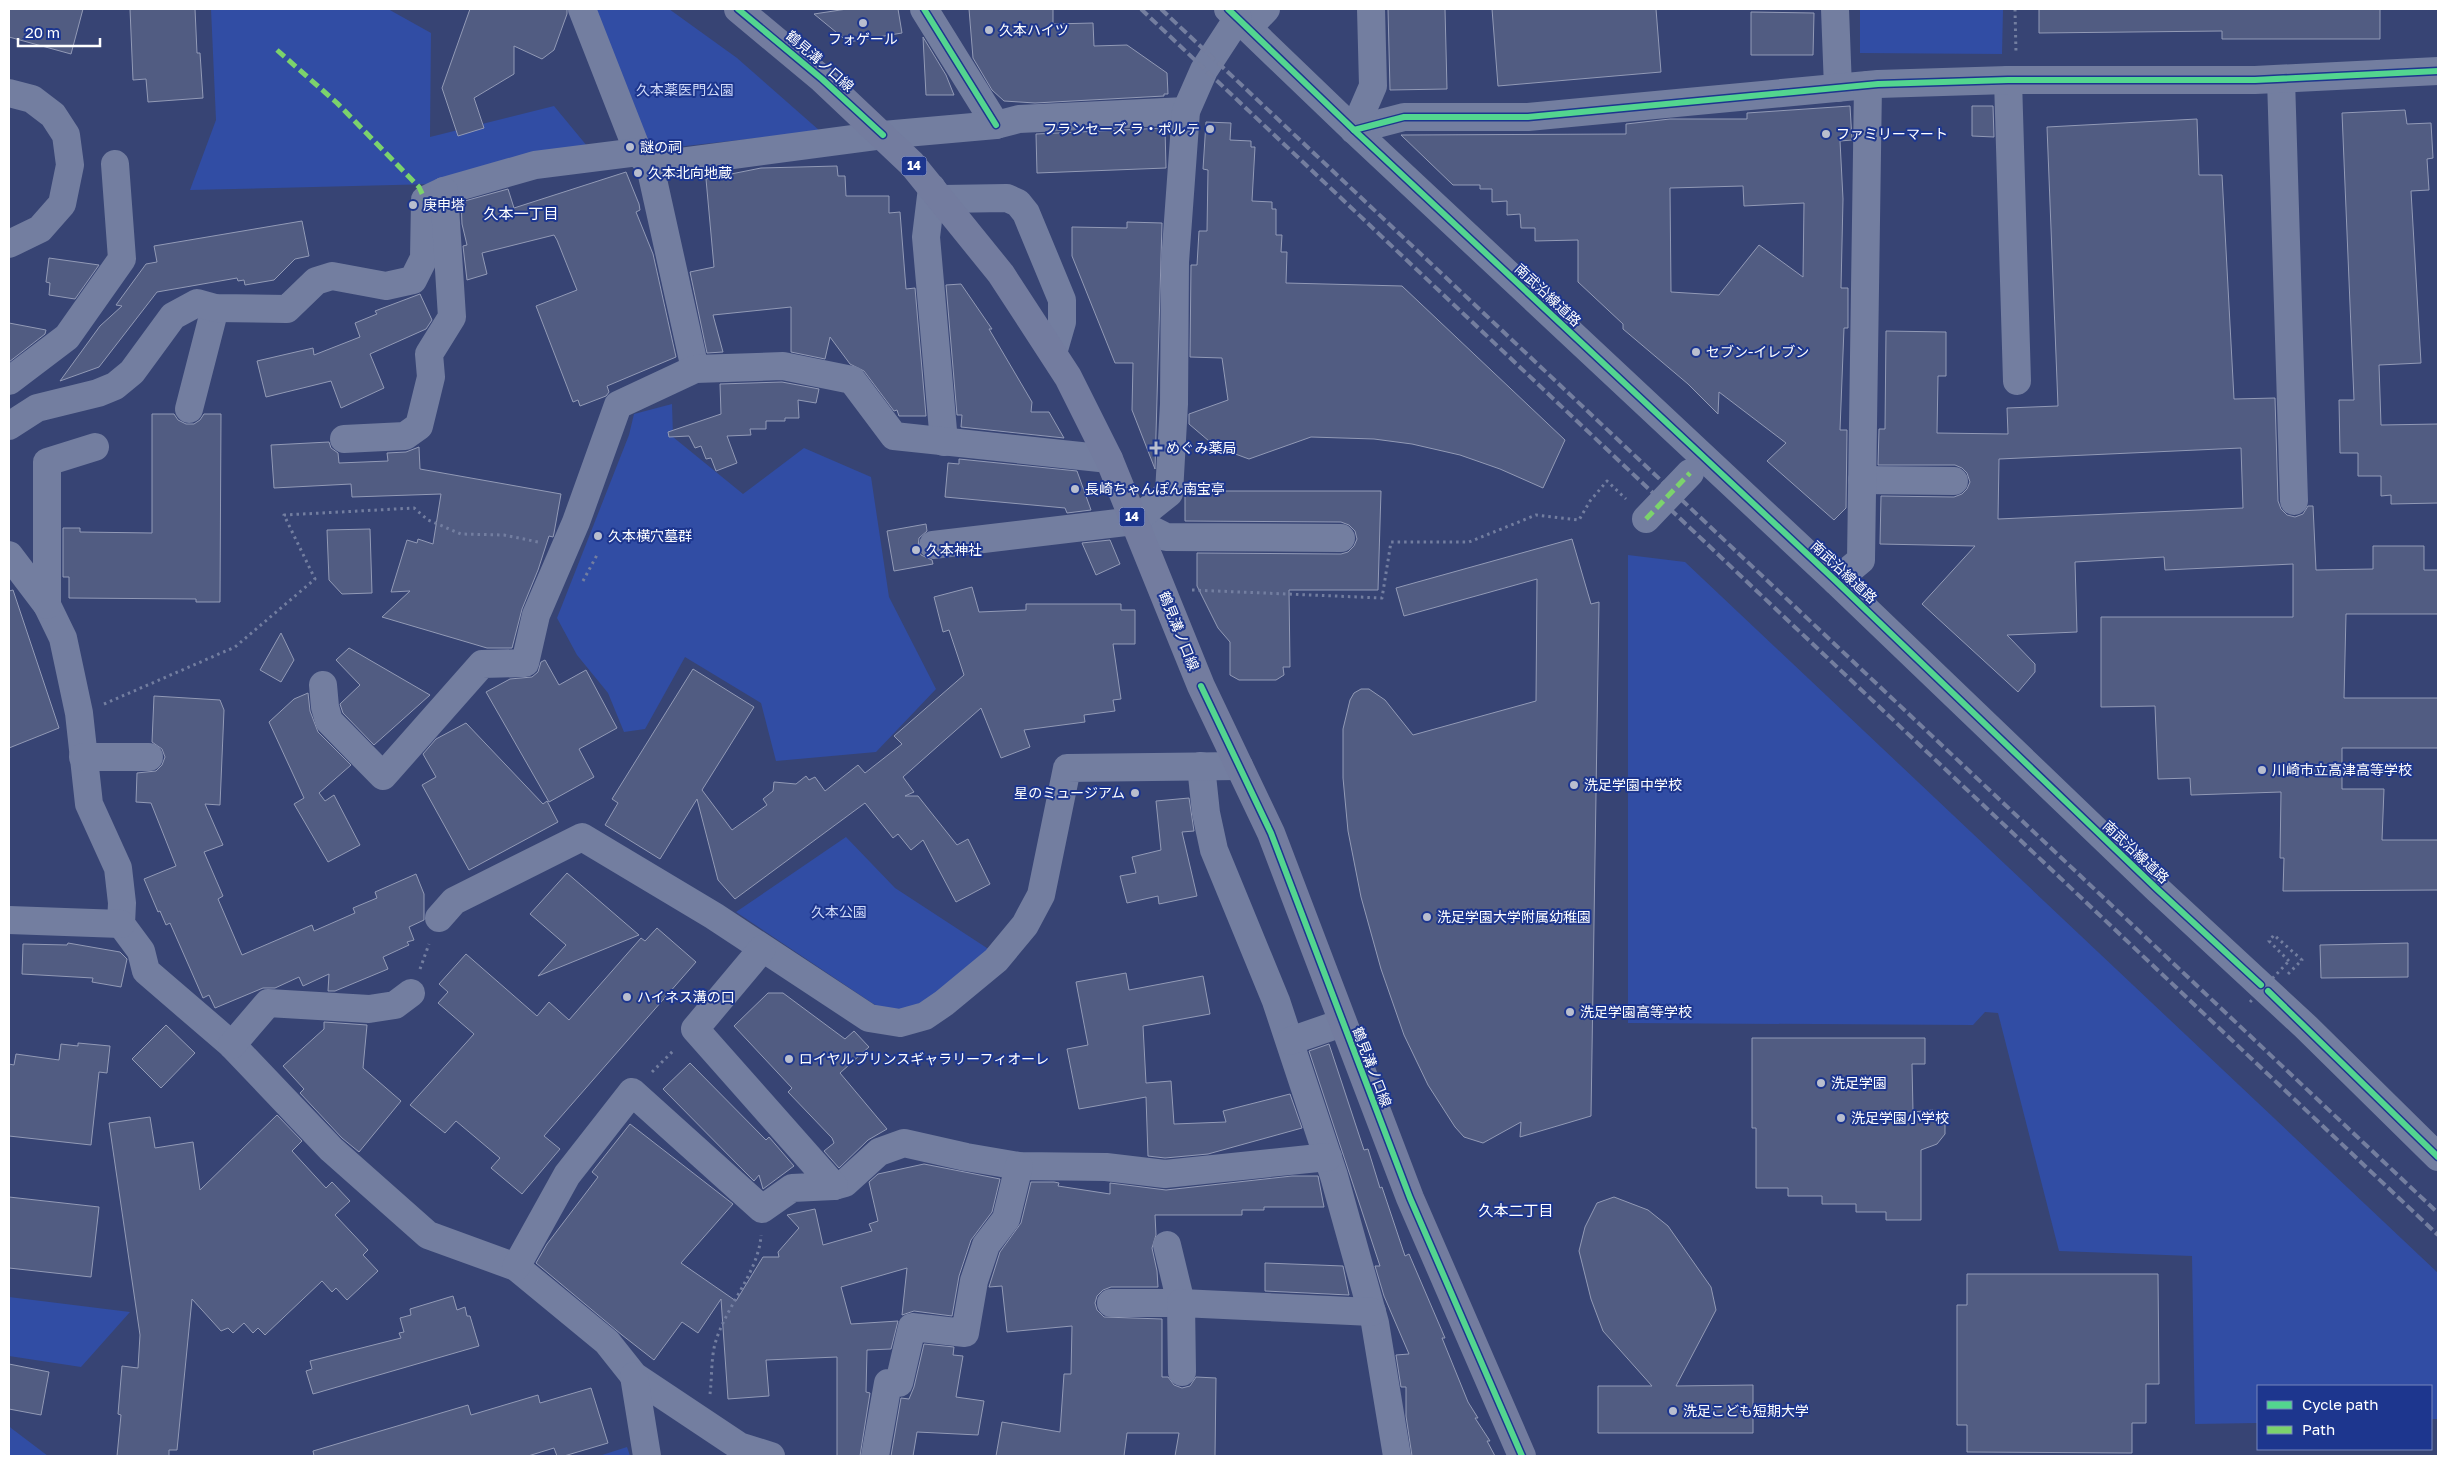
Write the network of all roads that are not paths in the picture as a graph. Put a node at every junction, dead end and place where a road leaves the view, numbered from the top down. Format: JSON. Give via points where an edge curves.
{"nodes":[{"id":1,"x":582,"y":9,"type":"edge"},
{"id":2,"x":738,"y":9,"type":"edge"},
{"id":3,"x":924,"y":9,"type":"edge"},
{"id":4,"x":1266,"y":9,"type":"edge"},
{"id":5,"x":1371,"y":9,"type":"edge"},
{"id":6,"x":1835,"y":9,"type":"edge"},
{"id":7,"x":1238,"y":18,"type":"edge"},
{"id":8,"x":2012,"y":71,"type":"junction"},
{"id":9,"x":2438,"y":71,"type":"edge"},
{"id":10,"x":2281,"y":79,"type":"junction"},
{"id":11,"x":1868,"y":85,"type":"junction"},
{"id":12,"x":1838,"y":88,"type":"junction"},
{"id":13,"x":9,"y":93,"type":"edge"},
{"id":14,"x":1186,"y":111,"type":"junction"},
{"id":15,"x":996,"y":125,"type":"junction"},
{"id":16,"x":1354,"y":130,"type":"junction"},
{"id":17,"x":883,"y":135,"type":"junction"},
{"id":18,"x":644,"y":159,"type":"junction"},
{"id":19,"x":115,"y":164,"type":"dead end"},
{"id":20,"x":444,"y":191,"type":"junction"},
{"id":21,"x":937,"y":193,"type":"junction"},
{"id":22,"x":9,"y":244,"type":"edge"},
{"id":23,"x":215,"y":308,"type":"junction"},
{"id":24,"x":1053,"y":353,"type":"junction"},
{"id":25,"x":695,"y":368,"type":"junction"},
{"id":26,"x":9,"y":381,"type":"edge"},
{"id":27,"x":2016,"y":381,"type":"dead end"},
{"id":28,"x":189,"y":409,"type":"dead end"},
{"id":29,"x":9,"y":426,"type":"edge"},
{"id":30,"x":344,"y":439,"type":"dead end"},
{"id":31,"x":944,"y":442,"type":"junction"},
{"id":32,"x":96,"y":447,"type":"dead end"},
{"id":33,"x":1109,"y":459,"type":"junction"},
{"id":34,"x":1690,"y":473,"type":"dead end"},
{"id":35,"x":1862,"y":480,"type":"junction"},
{"id":36,"x":1954,"y":481,"type":"dead end"},
{"id":37,"x":2294,"y":501,"type":"dead end"},
{"id":38,"x":1646,"y":519,"type":"road end"},
{"id":39,"x":1134,"y":521,"type":"junction"},
{"id":40,"x":1340,"y":538,"type":"dead end"},
{"id":41,"x":933,"y":545,"type":"dead end"},
{"id":42,"x":9,"y":555,"type":"edge"},
{"id":43,"x":1836,"y":581,"type":"junction"},
{"id":44,"x":48,"y":605,"type":"junction"},
{"id":45,"x":323,"y":685,"type":"dead end"},
{"id":46,"x":83,"y":757,"type":"junction"},
{"id":47,"x":149,"y":757,"type":"dead end"},
{"id":48,"x":1201,"y":766,"type":"junction"},
{"id":49,"x":1239,"y":766,"type":"junction"},
{"id":50,"x":439,"y":918,"type":"road end"},
{"id":51,"x":9,"y":920,"type":"edge"},
{"id":52,"x":121,"y":924,"type":"junction"},
{"id":53,"x":762,"y":949,"type":"junction"},
{"id":54,"x":411,"y":993,"type":"road end"},
{"id":55,"x":1342,"y":1023,"type":"junction"},
{"id":56,"x":1290,"y":1041,"type":"junction"},
{"id":57,"x":232,"y":1045,"type":"junction"},
{"id":58,"x":1328,"y":1157,"type":"junction"},
{"id":59,"x":2438,"y":1157,"type":"edge"},
{"id":60,"x":1018,"y":1166,"type":"junction"},
{"id":61,"x":834,"y":1186,"type":"junction"},
{"id":62,"x":1167,"y":1245,"type":"dead end"},
{"id":63,"x":516,"y":1267,"type":"junction"},
{"id":64,"x":1112,"y":1303,"type":"dead end"},
{"id":65,"x":1181,"y":1303,"type":"junction"},
{"id":66,"x":1372,"y":1312,"type":"junction"},
{"id":67,"x":1182,"y":1372,"type":"dead end"},
{"id":68,"x":634,"y":1376,"type":"junction"},
{"id":69,"x":646,"y":1456,"type":"edge"},
{"id":70,"x":770,"y":1456,"type":"edge"},
{"id":71,"x":875,"y":1456,"type":"edge"},
{"id":72,"x":1397,"y":1456,"type":"edge"},
{"id":73,"x":1522,"y":1456,"type":"edge"}],
"edges":[{"from":1,"to":18,"type":"street"},
{"from":2,"to":17,"type":"main road","name":"鶴見溝ノ口線","number":"14"},
{"from":3,"to":15,"type":"street"},
{"from":4,"to":7,"type":"street"},
{"from":5,"to":16,"type":"street","via":[[1373,86]]},
{"from":6,"to":12,"type":"street"},
{"from":7,"to":14,"type":"street","via":[[1204,70]]},
{"from":7,"to":16,"type":"street","name":"南武沿線道路"},
{"from":8,"to":10,"type":"street"},
{"from":8,"to":11,"type":"street"},
{"from":8,"to":27,"type":"street"},
{"from":9,"to":10,"type":"street"},
{"from":10,"to":37,"type":"street"},
{"from":11,"to":12,"type":"street"},
{"from":11,"to":35,"type":"street"},
{"from":12,"to":16,"type":"street","via":[[1528,116],[1404,117]]},
{"from":13,"to":22,"type":"street","via":[[32,99],[54,115],[66,135],[70,165],[62,204],[40,228]]},
{"from":14,"to":15,"type":"street","via":[[1019,119]]},
{"from":14,"to":39,"type":"street","via":[[1175,262],[1174,404],[1169,493]]},
{"from":15,"to":17,"type":"street"},
{"from":16,"to":43,"type":"street","name":"南武沿線道路"},
{"from":17,"to":18,"type":"street"},
{"from":17,"to":21,"type":"main road","name":"鶴見溝ノ口線","number":"14"},
{"from":18,"to":20,"type":"street","via":[[535,165]]},
{"from":18,"to":25,"type":"street"},
{"from":19,"to":26,"type":"street","via":[[122,259],[67,337]]},
{"from":20,"to":23,"type":"street","via":[[425,200],[424,258],[413,280],[386,286],[332,276],[316,281],[287,309]]},
{"from":20,"to":30,"type":"street","via":[[452,317],[429,354],[431,377],[419,426],[405,436]]},
{"from":21,"to":24,"type":"main road","name":"鶴見溝ノ口線","number":"14","via":[[1001,274]]},
{"from":21,"to":24,"type":"street","via":[[1007,198],[1018,203],[1026,213],[1062,300],[1062,322]]},
{"from":21,"to":31,"type":"street","via":[[926,237]]},
{"from":23,"to":28,"type":"street"},
{"from":23,"to":29,"type":"street","via":[[197,303],[174,316],[132,372],[115,386],[37,408]]},
{"from":24,"to":33,"type":"main road","name":"鶴見溝ノ口線","number":"14"},
{"from":25,"to":31,"type":"street","via":[[783,366],[852,380],[894,436]]},
{"from":25,"to":45,"type":"street","via":[[618,405],[566,548],[536,615],[525,663],[482,664],[383,776],[329,721]]},
{"from":31,"to":33,"type":"street"},
{"from":32,"to":44,"type":"street","via":[[47,462]]},
{"from":33,"to":39,"type":"main road","name":"鶴見溝ノ口線","number":"14"},
{"from":34,"to":38,"type":"street","bridge":true},
{"from":35,"to":36,"type":"street"},
{"from":35,"to":43,"type":"street","via":[[1861,560]]},
{"from":39,"to":40,"type":"street","via":[[1166,537]]},
{"from":39,"to":41,"type":"street"},
{"from":39,"to":49,"type":"main road","name":"鶴見溝ノ口線","number":"14","via":[[1201,686]]},
{"from":42,"to":44,"type":"street"},
{"from":43,"to":59,"type":"street","name":"南武沿線道路","via":[[2306,1027]]},
{"from":44,"to":46,"type":"street","via":[[63,638],[79,713]]},
{"from":46,"to":47,"type":"street"},
{"from":46,"to":52,"type":"street","via":[[90,804],[118,868]]},
{"from":48,"to":49,"type":"street"},
{"from":48,"to":53,"type":"street","via":[[1067,768],[1041,895],[1024,925],[996,960],[925,1016],[900,1023],[868,1018]]},
{"from":48,"to":56,"type":"street","via":[[1214,850]]},
{"from":49,"to":55,"type":"main road","name":"鶴見溝ノ口線","number":"14","via":[[1271,833]]},
{"from":50,"to":53,"type":"street","via":[[454,902],[582,837],[714,916]]},
{"from":51,"to":52,"type":"street"},
{"from":52,"to":57,"type":"street","via":[[141,951],[146,971]]},
{"from":53,"to":61,"type":"street","via":[[695,1029]]},
{"from":54,"to":57,"type":"street","via":[[395,1005],[369,1009],[268,1003]]},
{"from":55,"to":56,"type":"street"},
{"from":55,"to":73,"type":"main road","name":"鶴見溝ノ口線","number":"14","via":[[1410,1198]]},
{"from":56,"to":58,"type":"street"},
{"from":57,"to":63,"type":"street","via":[[331,1149],[428,1235]]},
{"from":58,"to":60,"type":"street","via":[[1165,1174],[1106,1167]]},
{"from":58,"to":66,"type":"street"},
{"from":60,"to":61,"type":"street","via":[[904,1143],[879,1152],[844,1183]]},
{"from":60,"to":71,"type":"street","via":[[1006,1219],[986,1245],[974,1281],[965,1332],[912,1326],[899,1382],[888,1382]]},
{"from":61,"to":63,"type":"street","via":[[792,1188],[762,1210],[632,1092],[567,1175]]},
{"from":62,"to":65,"type":"street"},
{"from":63,"to":68,"type":"street","via":[[607,1342]]},
{"from":64,"to":65,"type":"street"},
{"from":65,"to":66,"type":"street"},
{"from":65,"to":67,"type":"street"},
{"from":66,"to":72,"type":"street"},
{"from":68,"to":69,"type":"street"},
{"from":68,"to":70,"type":"street","via":[[739,1446]]}]}
